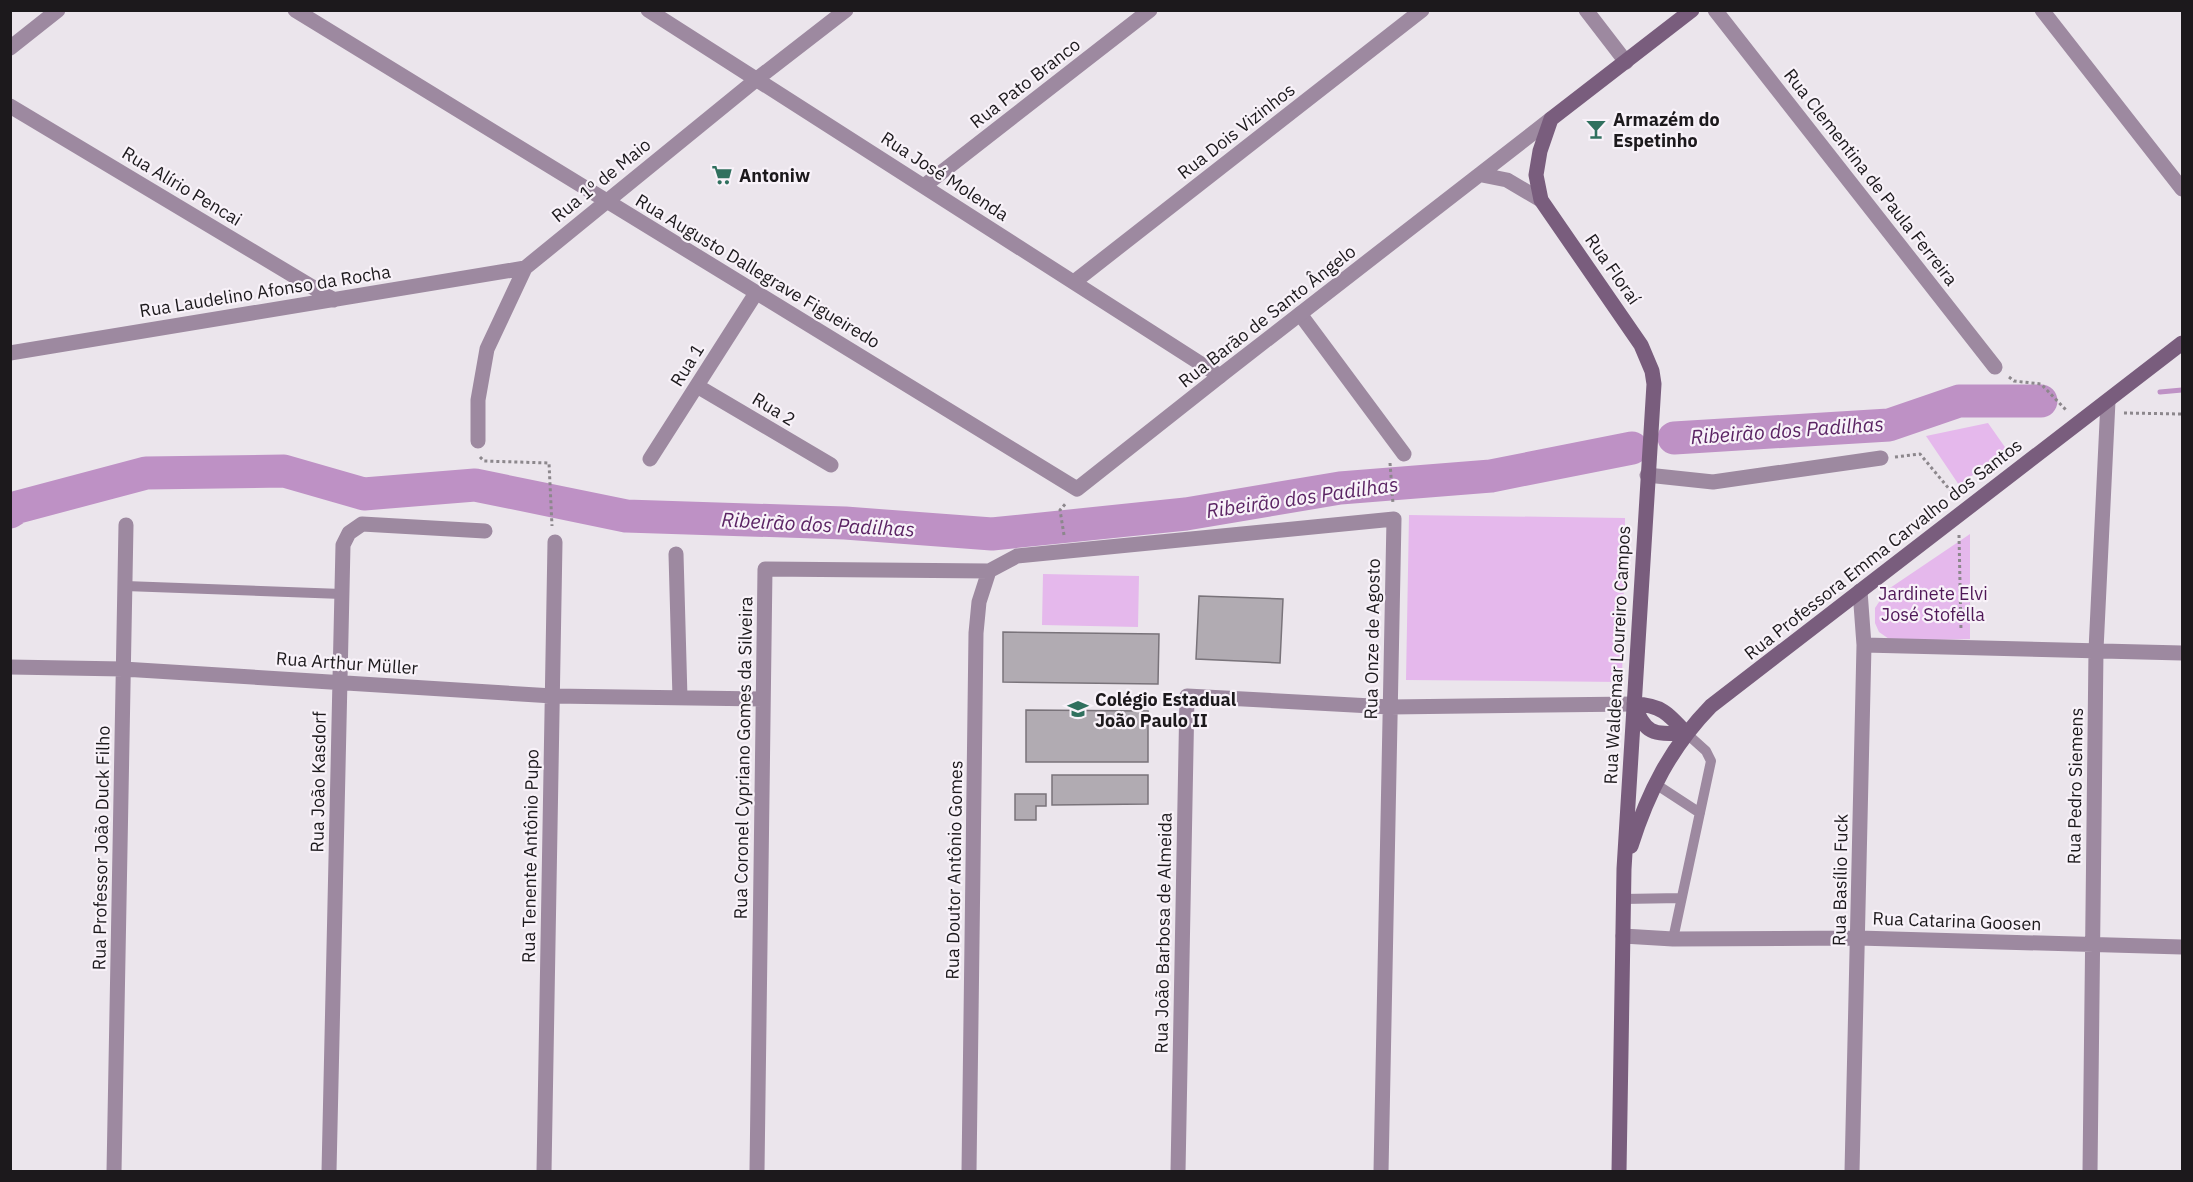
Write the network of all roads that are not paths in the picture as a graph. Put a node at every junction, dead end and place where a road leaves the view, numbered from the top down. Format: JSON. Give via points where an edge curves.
{"nodes":[{"id":1,"x":58,"y":10,"type":"edge"},
{"id":2,"x":295,"y":10,"type":"edge"},
{"id":3,"x":648,"y":10,"type":"edge"},
{"id":4,"x":846,"y":10,"type":"edge"},
{"id":5,"x":1150,"y":10,"type":"edge"},
{"id":6,"x":1422,"y":10,"type":"edge"},
{"id":7,"x":1586,"y":10,"type":"edge"},
{"id":8,"x":1692,"y":10,"type":"edge"},
{"id":9,"x":1715,"y":10,"type":"edge"},
{"id":10,"x":2042,"y":10,"type":"edge"},
{"id":11,"x":10,"y":48,"type":"edge"},
{"id":12,"x":1626,"y":62,"type":"junction"},
{"id":13,"x":757,"y":79,"type":"junction"},
{"id":14,"x":10,"y":105,"type":"edge"},
{"id":15,"x":1551,"y":119,"type":"junction"},
{"id":16,"x":1482,"y":175,"type":"junction"},
{"id":17,"x":924,"y":186,"type":"junction"},
{"id":18,"x":2182,"y":189,"type":"edge"},
{"id":19,"x":1541,"y":200,"type":"junction"},
{"id":20,"x":606,"y":201,"type":"junction"},
{"id":21,"x":525,"y":268,"type":"junction"},
{"id":22,"x":1074,"y":282,"type":"junction"},
{"id":23,"x":756,"y":292,"type":"junction"},
{"id":24,"x":334,"y":300,"type":"junction"},
{"id":25,"x":1300,"y":314,"type":"junction"},
{"id":26,"x":2182,"y":343,"type":"edge"},
{"id":27,"x":10,"y":353,"type":"edge"},
{"id":28,"x":1995,"y":367,"type":"road end"},
{"id":29,"x":1220,"y":376,"type":"junction"},
{"id":30,"x":697,"y":386,"type":"junction"},
{"id":31,"x":2108,"y":406,"type":"junction"},
{"id":32,"x":478,"y":441,"type":"road end"},
{"id":33,"x":1649,"y":444,"type":"joint"},
{"id":34,"x":1397,"y":456,"type":"road end"},
{"id":35,"x":1881,"y":458,"type":"road end"},
{"id":36,"x":650,"y":459,"type":"dead end"},
{"id":37,"x":831,"y":465,"type":"dead end"},
{"id":38,"x":1647,"y":476,"type":"junction"},
{"id":39,"x":1077,"y":489,"type":"joint"},
{"id":40,"x":126,"y":525,"type":"dead end"},
{"id":41,"x":485,"y":531,"type":"dead end"},
{"id":42,"x":555,"y":542,"type":"dead end"},
{"id":43,"x":676,"y":554,"type":"dead end"},
{"id":44,"x":989,"y":571,"type":"junction"},
{"id":45,"x":125,"y":586,"type":"junction"},
{"id":46,"x":1860,"y":591,"type":"junction"},
{"id":47,"x":342,"y":594,"type":"junction"},
{"id":48,"x":1864,"y":645,"type":"junction"},
{"id":49,"x":2096,"y":650,"type":"junction"},
{"id":50,"x":2182,"y":652,"type":"edge"},
{"id":51,"x":10,"y":667,"type":"edge"},
{"id":52,"x":123,"y":669,"type":"junction"},
{"id":53,"x":340,"y":681,"type":"junction"},
{"id":54,"x":553,"y":696,"type":"junction"},
{"id":55,"x":680,"y":698,"type":"junction"},
{"id":56,"x":763,"y":699,"type":"junction"},
{"id":57,"x":1634,"y":704,"type":"junction"},
{"id":58,"x":1390,"y":707,"type":"junction"},
{"id":59,"x":1686,"y":733,"type":"junction"},
{"id":60,"x":1654,"y":783,"type":"junction"},
{"id":61,"x":1700,"y":813,"type":"junction"},
{"id":62,"x":1624,"y":869,"type":"junction"},
{"id":63,"x":1681,"y":898,"type":"junction"},
{"id":64,"x":1623,"y":899,"type":"junction"},
{"id":65,"x":1623,"y":936,"type":"junction"},
{"id":66,"x":1858,"y":938,"type":"junction"},
{"id":67,"x":1673,"y":939,"type":"junction"},
{"id":68,"x":2093,"y":945,"type":"junction"},
{"id":69,"x":2182,"y":947,"type":"edge"},
{"id":70,"x":114,"y":1172,"type":"edge"},
{"id":71,"x":329,"y":1172,"type":"edge"},
{"id":72,"x":544,"y":1172,"type":"edge"},
{"id":73,"x":757,"y":1172,"type":"edge"},
{"id":74,"x":969,"y":1172,"type":"edge"},
{"id":75,"x":1178,"y":1172,"type":"edge"},
{"id":76,"x":1381,"y":1172,"type":"edge"},
{"id":77,"x":1619,"y":1172,"type":"edge"},
{"id":78,"x":1852,"y":1172,"type":"edge"},
{"id":79,"x":2090,"y":1172,"type":"edge"}],
"edges":[{"from":1,"to":11,"type":"street"},
{"from":2,"to":20,"type":"street","name":"Rua Augusto Dallegrave Figueiredo"},
{"from":3,"to":13,"type":"street","name":"Rua José Molenda"},
{"from":4,"to":13,"type":"street","name":"Rua 1º de Maio"},
{"from":5,"to":17,"type":"street","name":"Rua Pato Branco"},
{"from":6,"to":22,"type":"street","name":"Rua Dois Vizinhos"},
{"from":7,"to":12,"type":"street"},
{"from":8,"to":12,"type":"main road","name":"Rua Barão de Santo Ângelo"},
{"from":9,"to":28,"type":"street","name":"Rua Clementina de Paula Ferreira"},
{"from":10,"to":18,"type":"street"},
{"from":12,"to":15,"type":"main road","name":"Rua Barão de Santo Ângelo"},
{"from":13,"to":17,"type":"street","name":"Rua José Molenda"},
{"from":13,"to":20,"type":"street","name":"Rua 1º de Maio"},
{"from":14,"to":24,"type":"street","name":"Rua Alírio Pencai"},
{"from":15,"to":16,"type":"street","name":"Rua Barão de Santo Ângelo"},
{"from":15,"to":19,"type":"main road","name":"Rua Floraí","via":[[1536,175]]},
{"from":16,"to":19,"type":"street","via":[[1507,180]]},
{"from":16,"to":25,"type":"street","name":"Rua Barão de Santo Ângelo"},
{"from":17,"to":22,"type":"street","name":"Rua José Molenda"},
{"from":19,"to":33,"type":"main road","name":"Rua Floraí","via":[[1647,357],[1653,371],[1655,399]]},
{"from":20,"to":21,"type":"street","name":"Rua 1º de Maio"},
{"from":20,"to":23,"type":"street","name":"Rua Augusto Dallegrave Figueiredo"},
{"from":21,"to":24,"type":"street","name":"Rua Laudelino Afonso da Rocha"},
{"from":21,"to":32,"type":"street","name":"Rua 1º de Maio","via":[[487,348],[478,400]]},
{"from":22,"to":29,"type":"street","name":"Rua José Molenda"},
{"from":23,"to":30,"type":"street","name":"Rua 1"},
{"from":23,"to":39,"type":"street","name":"Rua Augusto Dallegrave Figueiredo"},
{"from":24,"to":27,"type":"street","name":"Rua Laudelino Afonso da Rocha"},
{"from":25,"to":29,"type":"street","name":"Rua Barão de Santo Ângelo"},
{"from":25,"to":34,"type":"street"},
{"from":26,"to":31,"type":"main road","name":"Rua Professora Emma Carvalho dos Santos"},
{"from":29,"to":39,"type":"street","name":"Rua Barão de Santo Ângelo"},
{"from":30,"to":36,"type":"street","name":"Rua 1"},
{"from":30,"to":37,"type":"street","name":"Rua 2"},
{"from":31,"to":46,"type":"main road","name":"Rua Professora Emma Carvalho dos Santos","via":[[2078,423]]},
{"from":31,"to":49,"type":"street","name":"Rua Pedro Siemens"},
{"from":33,"to":38,"type":"main road","name":"Rua Waldemar Loureiro Campos"},
{"from":35,"to":38,"type":"street","via":[[1713,482]]},
{"from":38,"to":57,"type":"main road","name":"Rua Waldemar Loureiro Campos"},
{"from":40,"to":45,"type":"street","name":"Rua Professor João Duck Filho"},
{"from":41,"to":47,"type":"street","name":"Rua João Kasdorf","via":[[362,524],[349,533],[343,545]]},
{"from":42,"to":54,"type":"street","name":"Rua Tenente Antônio Pupo"},
{"from":43,"to":55,"type":"street"},
{"from":44,"to":56,"type":"street","name":"Rua Coronel Cypriano Gomes da Silveira","via":[[765,569]]},
{"from":44,"to":58,"type":"street","name":"Rua Onze de Agosto","via":[[1017,556],[1394,519]]},
{"from":44,"to":74,"type":"street","name":"Rua Doutor Antônio Gomes","via":[[979,602],[976,633]]},
{"from":45,"to":47,"type":"lane"},
{"from":45,"to":52,"type":"street","name":"Rua Professor João Duck Filho"},
{"from":46,"to":48,"type":"street","name":"Rua Basílio Fuck"},
{"from":46,"to":59,"type":"main road","name":"Rua Professora Emma Carvalho dos Santos","via":[[1729,691]]},
{"from":47,"to":53,"type":"street","name":"Rua João Kasdorf"},
{"from":48,"to":49,"type":"street"},
{"from":48,"to":66,"type":"street","name":"Rua Basílio Fuck"},
{"from":49,"to":50,"type":"street"},
{"from":49,"to":68,"type":"street","name":"Rua Pedro Siemens"},
{"from":51,"to":52,"type":"street","name":"Rua Arthur Müller"},
{"from":52,"to":53,"type":"street","name":"Rua Arthur Müller"},
{"from":52,"to":70,"type":"street","name":"Rua Professor João Duck Filho"},
{"from":53,"to":54,"type":"street","name":"Rua Arthur Müller"},
{"from":53,"to":71,"type":"street","name":"Rua João Kasdorf"},
{"from":54,"to":55,"type":"street","name":"Rua Arthur Müller"},
{"from":54,"to":72,"type":"street","name":"Rua Tenente Antônio Pupo"},
{"from":55,"to":56,"type":"street","name":"Rua Arthur Müller"},
{"from":56,"to":73,"type":"street","name":"Rua Coronel Cypriano Gomes da Silveira"},
{"from":57,"to":58,"type":"street"},
{"from":57,"to":59,"type":"main road","via":[[1658,707]]},
{"from":57,"to":59,"type":"main road","via":[[1647,729]]},
{"from":57,"to":62,"type":"main road","name":"Rua Waldemar Loureiro Campos"},
{"from":58,"to":75,"type":"street","name":"Rua João Barbosa de Almeida","via":[[1187,696]]},
{"from":58,"to":76,"type":"street","name":"Rua Onze de Agosto"},
{"from":59,"to":60,"type":"main road","name":"Rua Waldemar Loureiro Campos"},
{"from":59,"to":61,"type":"lane","via":[[1711,761]]},
{"from":60,"to":61,"type":"lane"},
{"from":60,"to":62,"type":"main road","name":"Rua Waldemar Loureiro Campos"},
{"from":61,"to":63,"type":"lane"},
{"from":62,"to":64,"type":"main road","name":"Rua Waldemar Loureiro Campos"},
{"from":63,"to":64,"type":"lane"},
{"from":63,"to":67,"type":"lane"},
{"from":64,"to":65,"type":"main road","name":"Rua Waldemar Loureiro Campos"},
{"from":65,"to":67,"type":"street","name":"Rua Catarina Goosen"},
{"from":65,"to":77,"type":"main road","name":"Rua Waldemar Loureiro Campos"},
{"from":66,"to":67,"type":"street","name":"Rua Catarina Goosen"},
{"from":66,"to":68,"type":"street","name":"Rua Catarina Goosen"},
{"from":66,"to":78,"type":"street","name":"Rua Basílio Fuck"},
{"from":68,"to":69,"type":"street","name":"Rua Catarina Goosen"},
{"from":68,"to":79,"type":"street","name":"Rua Pedro Siemens"}]}
